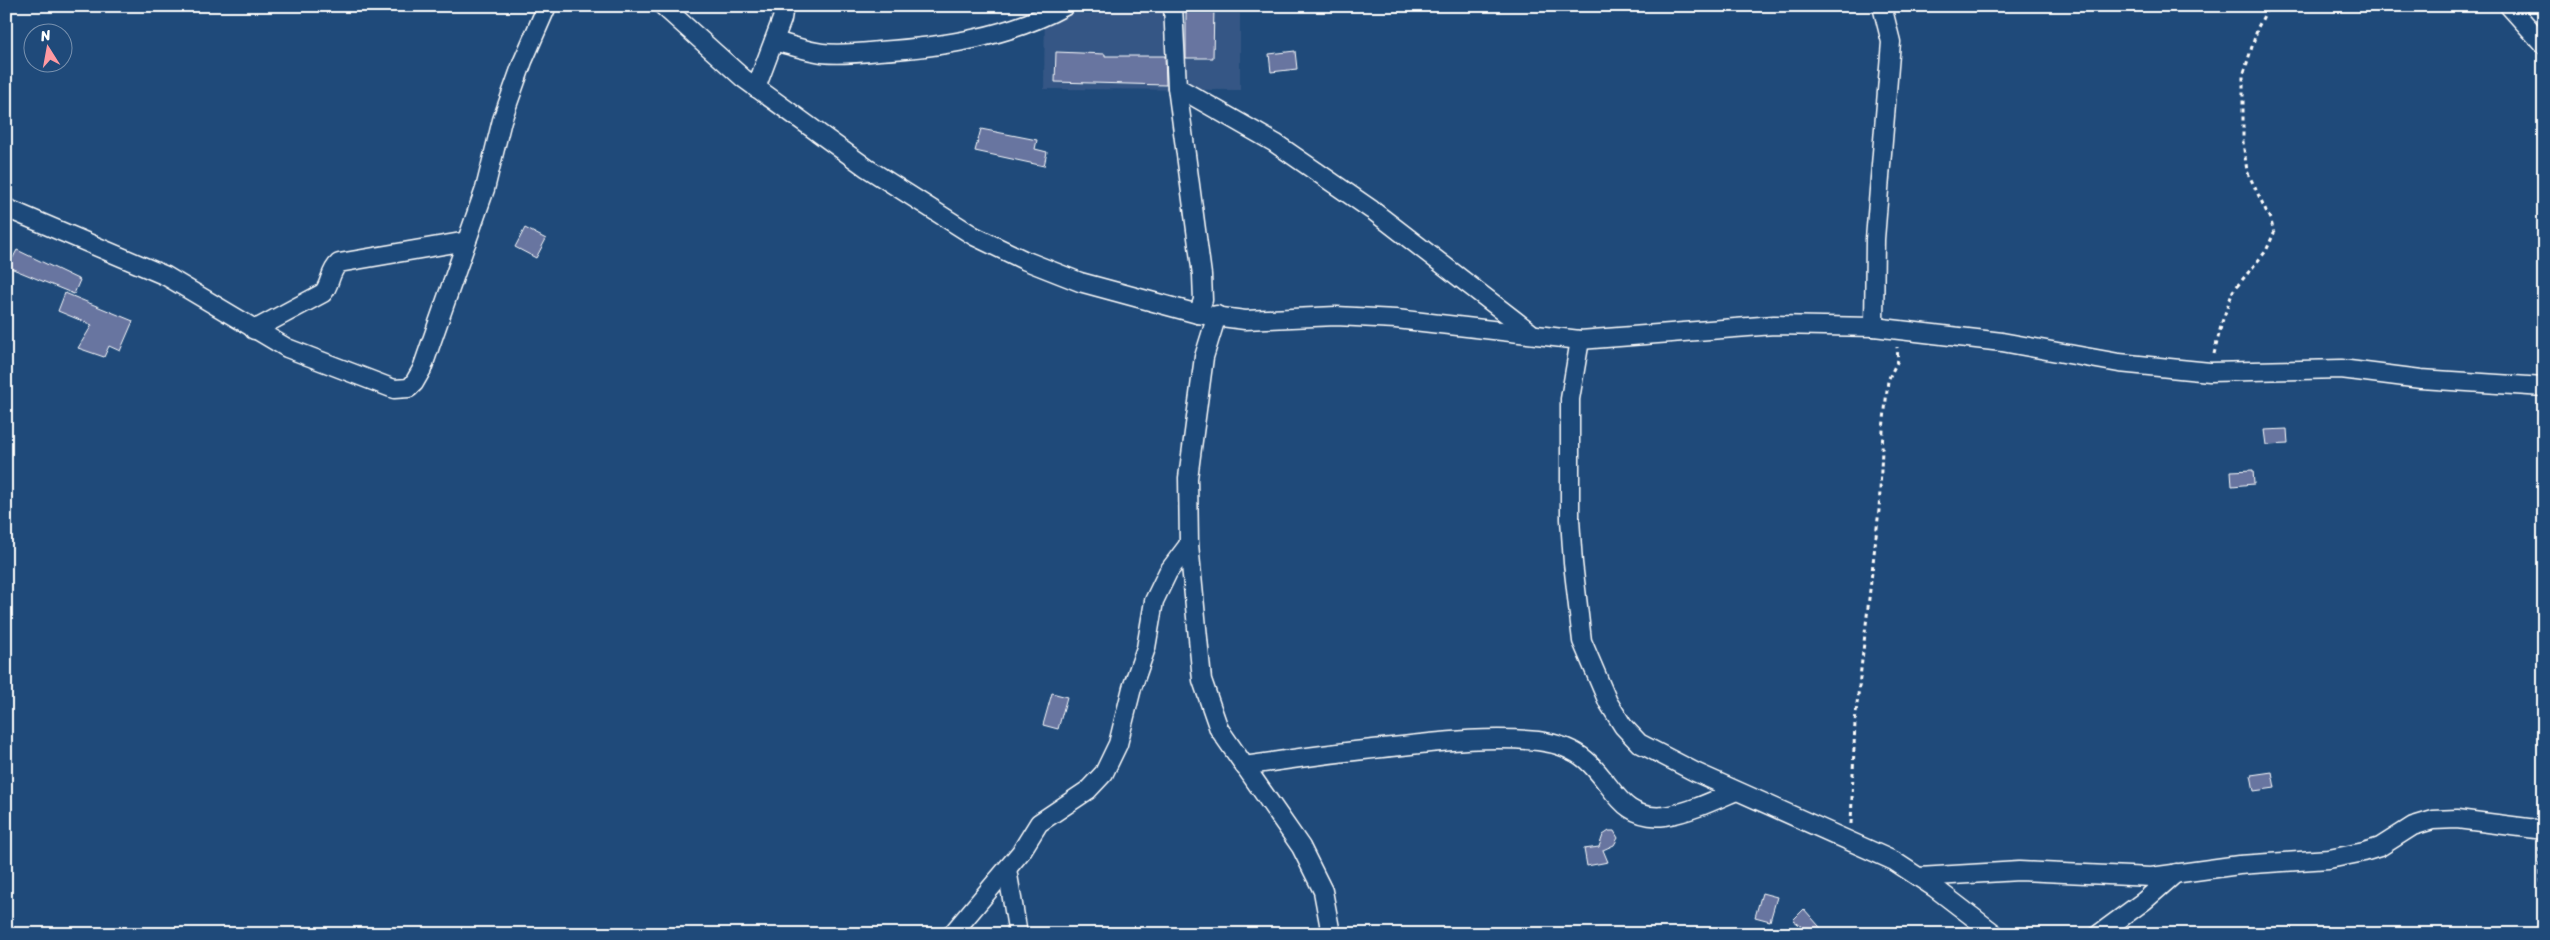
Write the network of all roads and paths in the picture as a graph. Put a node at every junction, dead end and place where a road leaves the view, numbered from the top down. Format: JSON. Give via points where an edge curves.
{"nodes":[{"id":1,"x":547,"y":6,"type":"edge"},
{"id":2,"x":663,"y":6,"type":"edge"},
{"id":3,"x":784,"y":6,"type":"edge"},
{"id":4,"x":1066,"y":6,"type":"edge"},
{"id":5,"x":1173,"y":6,"type":"edge"},
{"id":6,"x":1882,"y":6,"type":"edge"},
{"id":7,"x":2269,"y":6,"type":"edge"},
{"id":8,"x":2509,"y":6,"type":"edge"},
{"id":9,"x":774,"y":41,"type":"junction"},
{"id":10,"x":2544,"y":45,"type":"edge"},
{"id":11,"x":1177,"y":87,"type":"junction"},
{"id":12,"x":756,"y":88,"type":"junction"},
{"id":13,"x":6,"y":208,"type":"edge"},
{"id":14,"x":467,"y":241,"type":"junction"},
{"id":15,"x":1198,"y":314,"type":"junction"},
{"id":16,"x":1217,"y":315,"type":"junction"},
{"id":17,"x":1874,"y":327,"type":"junction"},
{"id":18,"x":1895,"y":329,"type":"junction"},
{"id":19,"x":254,"y":330,"type":"junction"},
{"id":20,"x":1532,"y":333,"type":"junction"},
{"id":21,"x":1580,"y":340,"type":"junction"},
{"id":22,"x":2210,"y":372,"type":"junction"},
{"id":23,"x":2544,"y":387,"type":"edge"},
{"id":24,"x":1189,"y":544,"type":"junction"},
{"id":25,"x":1244,"y":766,"type":"junction"},
{"id":26,"x":1736,"y":791,"type":"junction"},
{"id":27,"x":2542,"y":830,"type":"edge"},
{"id":28,"x":1851,"y":842,"type":"junction"},
{"id":29,"x":1007,"y":869,"type":"junction"},
{"id":30,"x":2176,"y":873,"type":"junction"},
{"id":31,"x":1919,"y":877,"type":"junction"},
{"id":32,"x":2544,"y":919,"type":"edge"},
{"id":33,"x":952,"y":934,"type":"edge"},
{"id":34,"x":1018,"y":934,"type":"edge"},
{"id":35,"x":1331,"y":934,"type":"edge"},
{"id":36,"x":1995,"y":934,"type":"edge"},
{"id":37,"x":2099,"y":934,"type":"edge"}],
"edges":[{"from":1,"to":14,"type":"street","via":[[505,111],[485,189]]},
{"from":2,"to":12,"type":"street"},
{"from":3,"to":9,"type":"street"},
{"from":4,"to":9,"type":"street","via":[[1045,17],[989,35],[928,48],[848,54],[821,52]]},
{"from":5,"to":11,"type":"street"},
{"from":6,"to":17,"type":"street","via":[[1891,42],[1875,239]]},
{"from":7,"to":22,"type":"path","via":[[2258,27],[2243,76],[2243,142],[2248,171],[2274,233],[2266,251],[2233,291]]},
{"from":8,"to":10,"type":"street"},
{"from":9,"to":12,"type":"street"},
{"from":11,"to":15,"type":"street","via":[[1202,275],[1202,300]]},
{"from":11,"to":20,"type":"street","via":[[1275,143],[1372,210]]},
{"from":12,"to":15,"type":"street","via":[[867,168],[974,236],[1080,282]]},
{"from":13,"to":19,"type":"street","via":[[166,276]]},
{"from":14,"to":19,"type":"street","via":[[339,264],[330,273],[323,292]]},
{"from":14,"to":19,"type":"street","via":[[422,368],[409,388],[394,389],[343,370],[287,348]]},
{"from":15,"to":16,"type":"street"},
{"from":16,"to":20,"type":"street","via":[[1245,320],[1336,316],[1396,319]]},
{"from":16,"to":24,"type":"street","via":[[1204,357],[1191,451]]},
{"from":17,"to":18,"type":"street"},
{"from":17,"to":21,"type":"street","via":[[1774,325]]},
{"from":18,"to":22,"type":"street"},
{"from":18,"to":28,"type":"path","via":[[1898,360],[1887,388],[1878,520],[1855,722]]},
{"from":20,"to":21,"type":"street"},
{"from":21,"to":26,"type":"street","via":[[1570,399],[1570,519],[1582,641],[1608,702],[1623,726],[1639,743]]},
{"from":22,"to":23,"type":"street","via":[[2341,369],[2421,379]]},
{"from":24,"to":25,"type":"street","via":[[1202,680],[1219,729]]},
{"from":24,"to":29,"type":"street","via":[[1168,572],[1154,601],[1146,648],[1118,744],[1104,774],[1088,790],[1039,823]]},
{"from":25,"to":26,"type":"street","via":[[1424,744],[1536,741],[1558,744],[1586,760],[1618,800],[1647,815],[1664,816],[1690,810]]},
{"from":25,"to":35,"type":"street","via":[[1301,847],[1323,891]]},
{"from":26,"to":28,"type":"street"},
{"from":27,"to":30,"type":"street","via":[[2457,819],[2433,820],[2413,826],[2380,847],[2345,857]]},
{"from":27,"to":32,"type":"path","via":[[2539,856]]},
{"from":28,"to":31,"type":"street","via":[[1894,861]]},
{"from":29,"to":33,"type":"street"},
{"from":29,"to":34,"type":"street"},
{"from":30,"to":31,"type":"street","via":[[2142,877],[2019,871]]},
{"from":30,"to":37,"type":"street"},
{"from":31,"to":36,"type":"street"}]}
